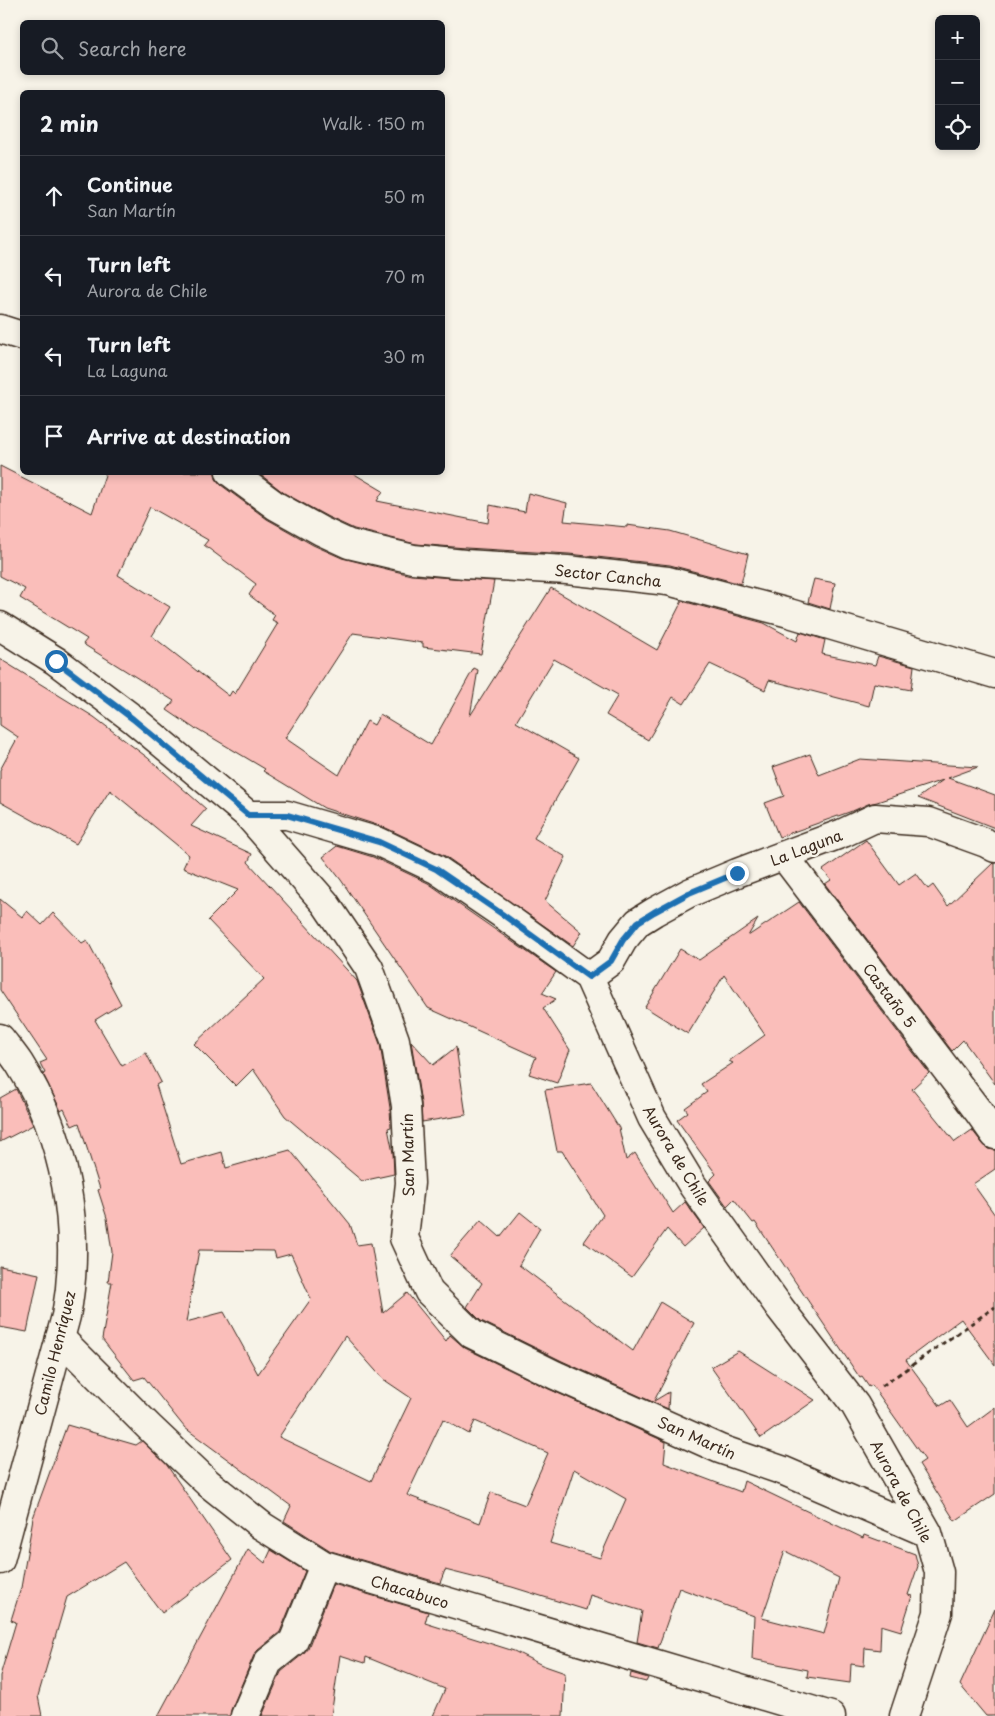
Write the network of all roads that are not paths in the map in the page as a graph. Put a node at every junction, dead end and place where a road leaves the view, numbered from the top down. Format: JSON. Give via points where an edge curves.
{"nodes":[{"id":1,"x":0,"y":329,"type":"edge"},
{"id":2,"x":20,"y":335,"type":"edge"},
{"id":3,"x":234,"y":475,"type":"edge"},
{"id":4,"x":0,"y":626,"type":"edge"},
{"id":5,"x":995,"y":674,"type":"edge"},
{"id":6,"x":248,"y":815,"type":"junction"},
{"id":7,"x":995,"y":848,"type":"edge"},
{"id":8,"x":784,"y":856,"type":"junction"},
{"id":9,"x":589,"y":977,"type":"junction"},
{"id":10,"x":0,"y":1038,"type":"edge"},
{"id":11,"x":995,"y":1135,"type":"edge"},
{"id":12,"x":60,"y":1338,"type":"junction"},
{"id":13,"x":928,"y":1533,"type":"junction"},
{"id":14,"x":0,"y":1560,"type":"edge"},
{"id":15,"x":324,"y":1565,"type":"junction"},
{"id":16,"x":821,"y":1714,"type":"edge"},
{"id":17,"x":245,"y":1716,"type":"edge"},
{"id":18,"x":904,"y":1716,"type":"edge"}],
"edges":[{"from":1,"to":2,"type":"street"},
{"from":3,"to":5,"type":"street","name":"Sector Cancha","via":[[276,506],[349,544],[412,559],[668,581]]},
{"from":4,"to":6,"type":"street","name":"San Martín","via":[[56,661],[133,719]]},
{"from":6,"to":9,"type":"street","name":"Aurora de Chile","via":[[287,815],[379,842],[436,869]]},
{"from":6,"to":13,"type":"street","name":"San Martín","via":[[325,903],[368,968],[395,1040],[406,1106],[410,1183],[404,1238],[430,1292],[472,1334],[556,1375],[720,1449],[784,1471]]},
{"from":7,"to":8,"type":"street","name":"La Laguna","via":[[928,822],[875,818]]},
{"from":8,"to":9,"type":"street","name":"La Laguna","via":[[689,893],[654,912],[638,922],[611,961]]},
{"from":8,"to":11,"type":"street","name":"Castaño 5"},
{"from":9,"to":13,"type":"street","name":"Aurora de Chile","via":[[652,1118],[693,1186],[780,1308],[855,1405]]},
{"from":10,"to":12,"type":"street","name":"Camilo Henríquez","via":[[39,1100],[55,1140],[65,1179],[72,1257],[70,1293]]},
{"from":12,"to":14,"type":"street","name":"Camilo Henríquez"},
{"from":12,"to":15,"type":"street","name":"Chacabuco","via":[[208,1482],[262,1526]]},
{"from":13,"to":18,"type":"street","name":"Aurora de Chile","via":[[939,1572],[938,1613]]},
{"from":15,"to":16,"type":"street","name":"Chacabuco"},
{"from":15,"to":17,"type":"street","via":[[292,1642],[268,1662]]}]}
